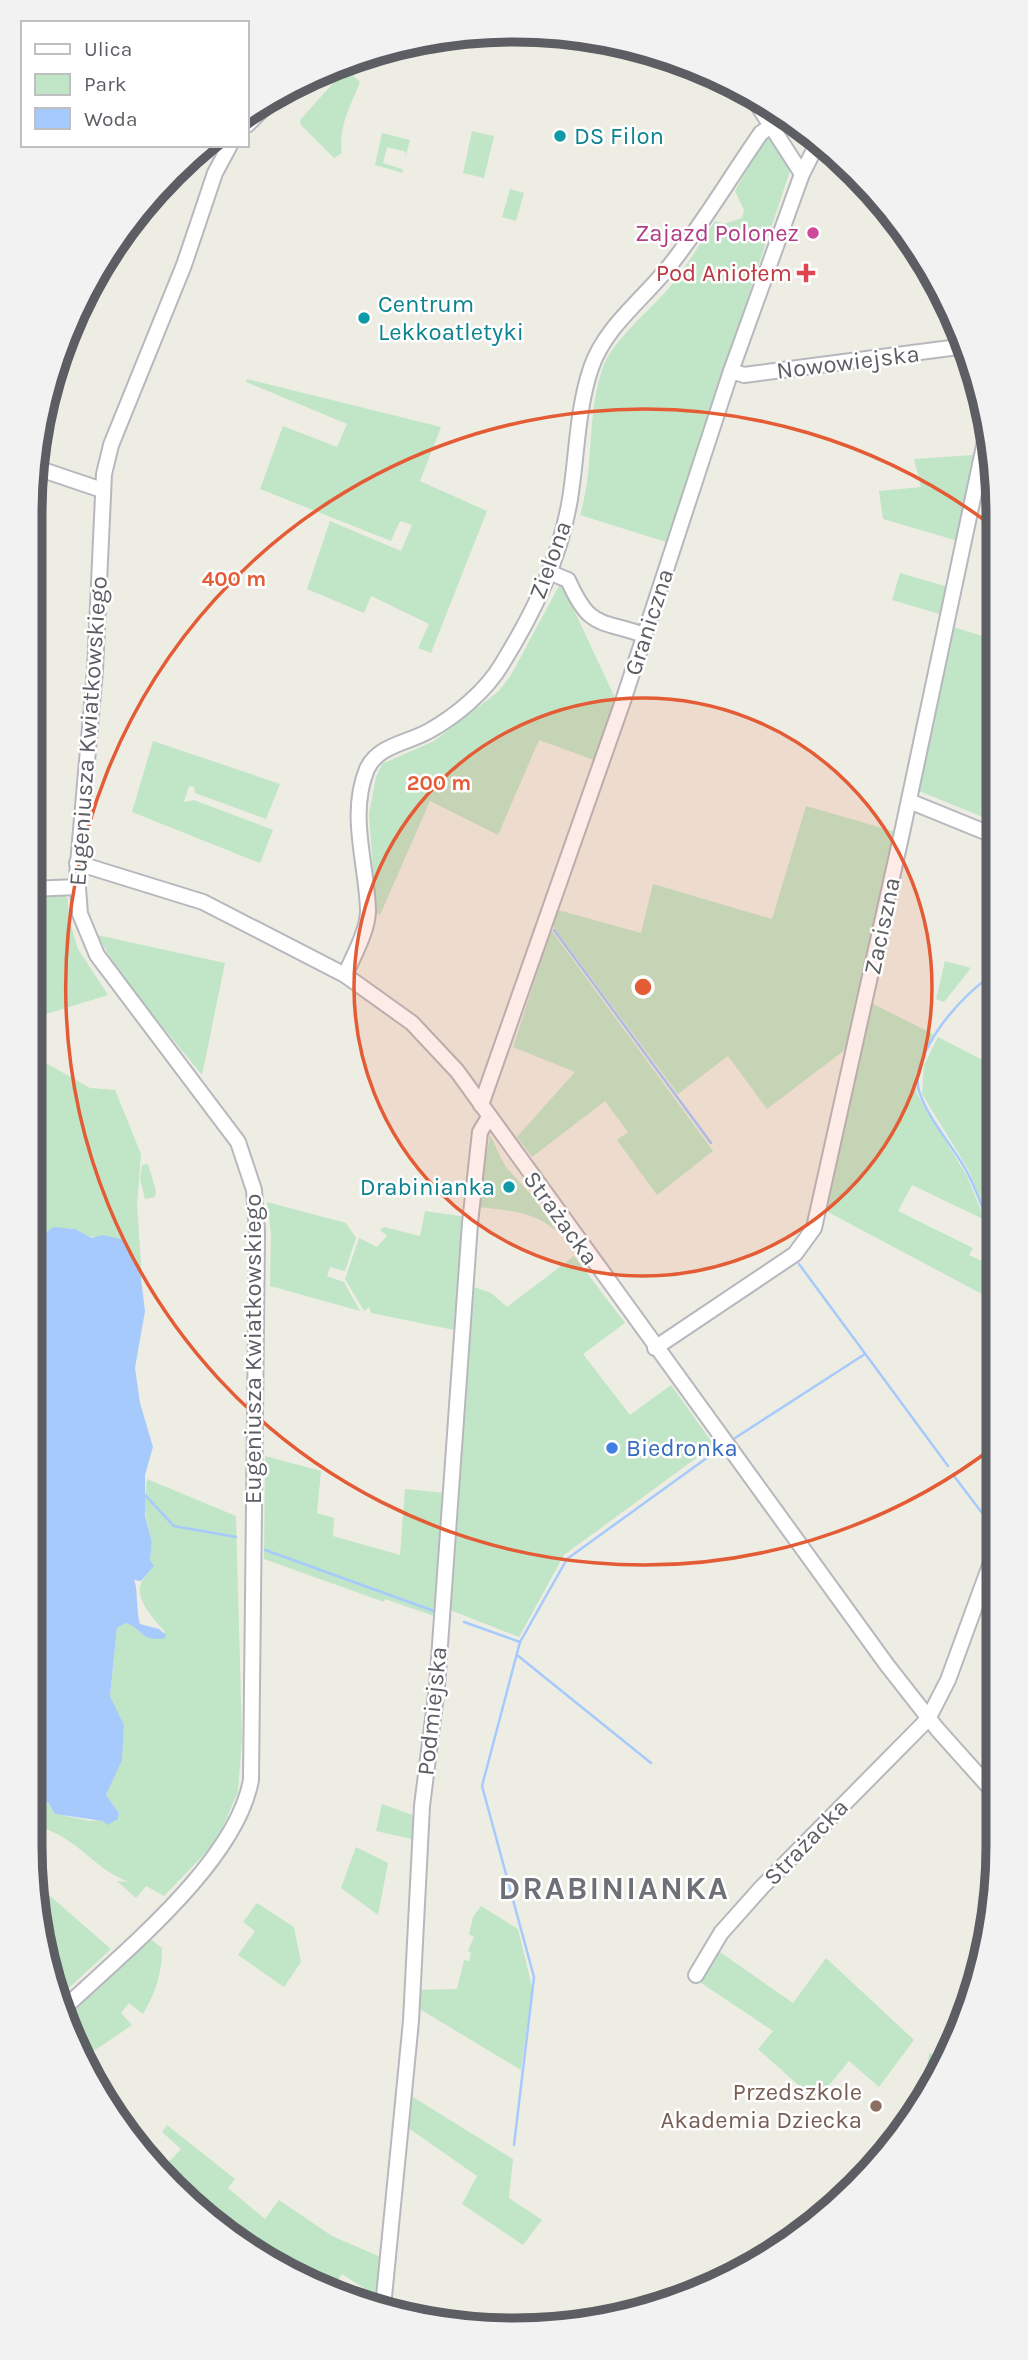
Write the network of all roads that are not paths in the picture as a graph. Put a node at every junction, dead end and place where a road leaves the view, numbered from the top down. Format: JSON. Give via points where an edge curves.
{"nodes":[{"id":1,"x":763,"y":114,"type":"edge"},
{"id":2,"x":771,"y":126,"type":"junction"},
{"id":3,"x":229,"y":147,"type":"edge"},
{"id":4,"x":814,"y":150,"type":"edge"},
{"id":5,"x":802,"y":174,"type":"junction"},
{"id":6,"x":955,"y":347,"type":"edge"},
{"id":7,"x":731,"y":371,"type":"junction"},
{"id":8,"x":982,"y":456,"type":"edge"},
{"id":9,"x":44,"y":470,"type":"edge"},
{"id":10,"x":102,"y":490,"type":"junction"},
{"id":11,"x":551,"y":573,"type":"junction"},
{"id":12,"x":644,"y":635,"type":"junction"},
{"id":13,"x":909,"y":801,"type":"junction"},
{"id":14,"x":986,"y":832,"type":"edge"},
{"id":15,"x":78,"y":863,"type":"junction"},
{"id":16,"x":77,"y":887,"type":"junction"},
{"id":17,"x":42,"y":888,"type":"edge"},
{"id":18,"x":345,"y":975,"type":"junction"},
{"id":19,"x":485,"y":1111,"type":"junction"},
{"id":20,"x":655,"y":1348,"type":"junction"},
{"id":21,"x":986,"y":1576,"type":"edge"},
{"id":22,"x":928,"y":1718,"type":"junction"},
{"id":23,"x":986,"y":1783,"type":"edge"},
{"id":24,"x":696,"y":1975,"type":"dead end"},
{"id":25,"x":69,"y":2003,"type":"edge"},
{"id":26,"x":384,"y":2300,"type":"edge"}],
"edges":[{"from":1,"to":2,"type":"street"},
{"from":2,"to":5,"type":"street"},
{"from":2,"to":11,"type":"street","name":"Zielona","via":[[753,144],[670,266],[595,357],[586,386],[566,520]]},
{"from":3,"to":10,"type":"street","name":"Eugeniusza Kwiatkowskiego","via":[[111,445]]},
{"from":4,"to":5,"type":"street","name":"Graniczna"},
{"from":5,"to":7,"type":"street","name":"Graniczna"},
{"from":6,"to":7,"type":"street","name":"Nowowiejska","via":[[744,375]]},
{"from":7,"to":12,"type":"street","name":"Graniczna"},
{"from":8,"to":13,"type":"street","name":"Zaciszna"},
{"from":9,"to":10,"type":"street"},
{"from":10,"to":15,"type":"street","name":"Eugeniusza Kwiatkowskiego","via":[[95,670]]},
{"from":11,"to":12,"type":"street","via":[[568,580],[581,610],[590,618]]},
{"from":11,"to":18,"type":"street","name":"Zielona","via":[[502,665],[483,688],[431,730],[384,750],[368,768],[359,836],[368,911]]},
{"from":12,"to":19,"type":"street","name":"Graniczna"},
{"from":13,"to":14,"type":"street"},
{"from":13,"to":20,"type":"street","name":"Zaciszna","via":[[814,1228],[795,1254]]},
{"from":15,"to":16,"type":"street","name":"Eugeniusza Kwiatkowskiego"},
{"from":15,"to":18,"type":"street","name":"Strażacka","via":[[203,902]]},
{"from":16,"to":17,"type":"street"},
{"from":16,"to":25,"type":"street","name":"Eugeniusza Kwiatkowskiego","via":[[80,914],[91,944],[238,1142],[254,1190],[257,1232],[253,1718],[247,1801],[233,1833],[186,1889]]},
{"from":18,"to":19,"type":"street","name":"Strażacka","via":[[420,1031]]},
{"from":19,"to":20,"type":"street","name":"Strażacka"},
{"from":19,"to":26,"type":"street","name":"Podmiejska","via":[[470,1223],[437,1687],[422,1805],[411,2021]]},
{"from":20,"to":22,"type":"street","name":"Strażacka"},
{"from":21,"to":22,"type":"street","via":[[948,1680]]},
{"from":22,"to":23,"type":"street","name":"Strażacka"},
{"from":22,"to":24,"type":"street","name":"Strażacka","via":[[755,1895],[721,1933]]}]}
